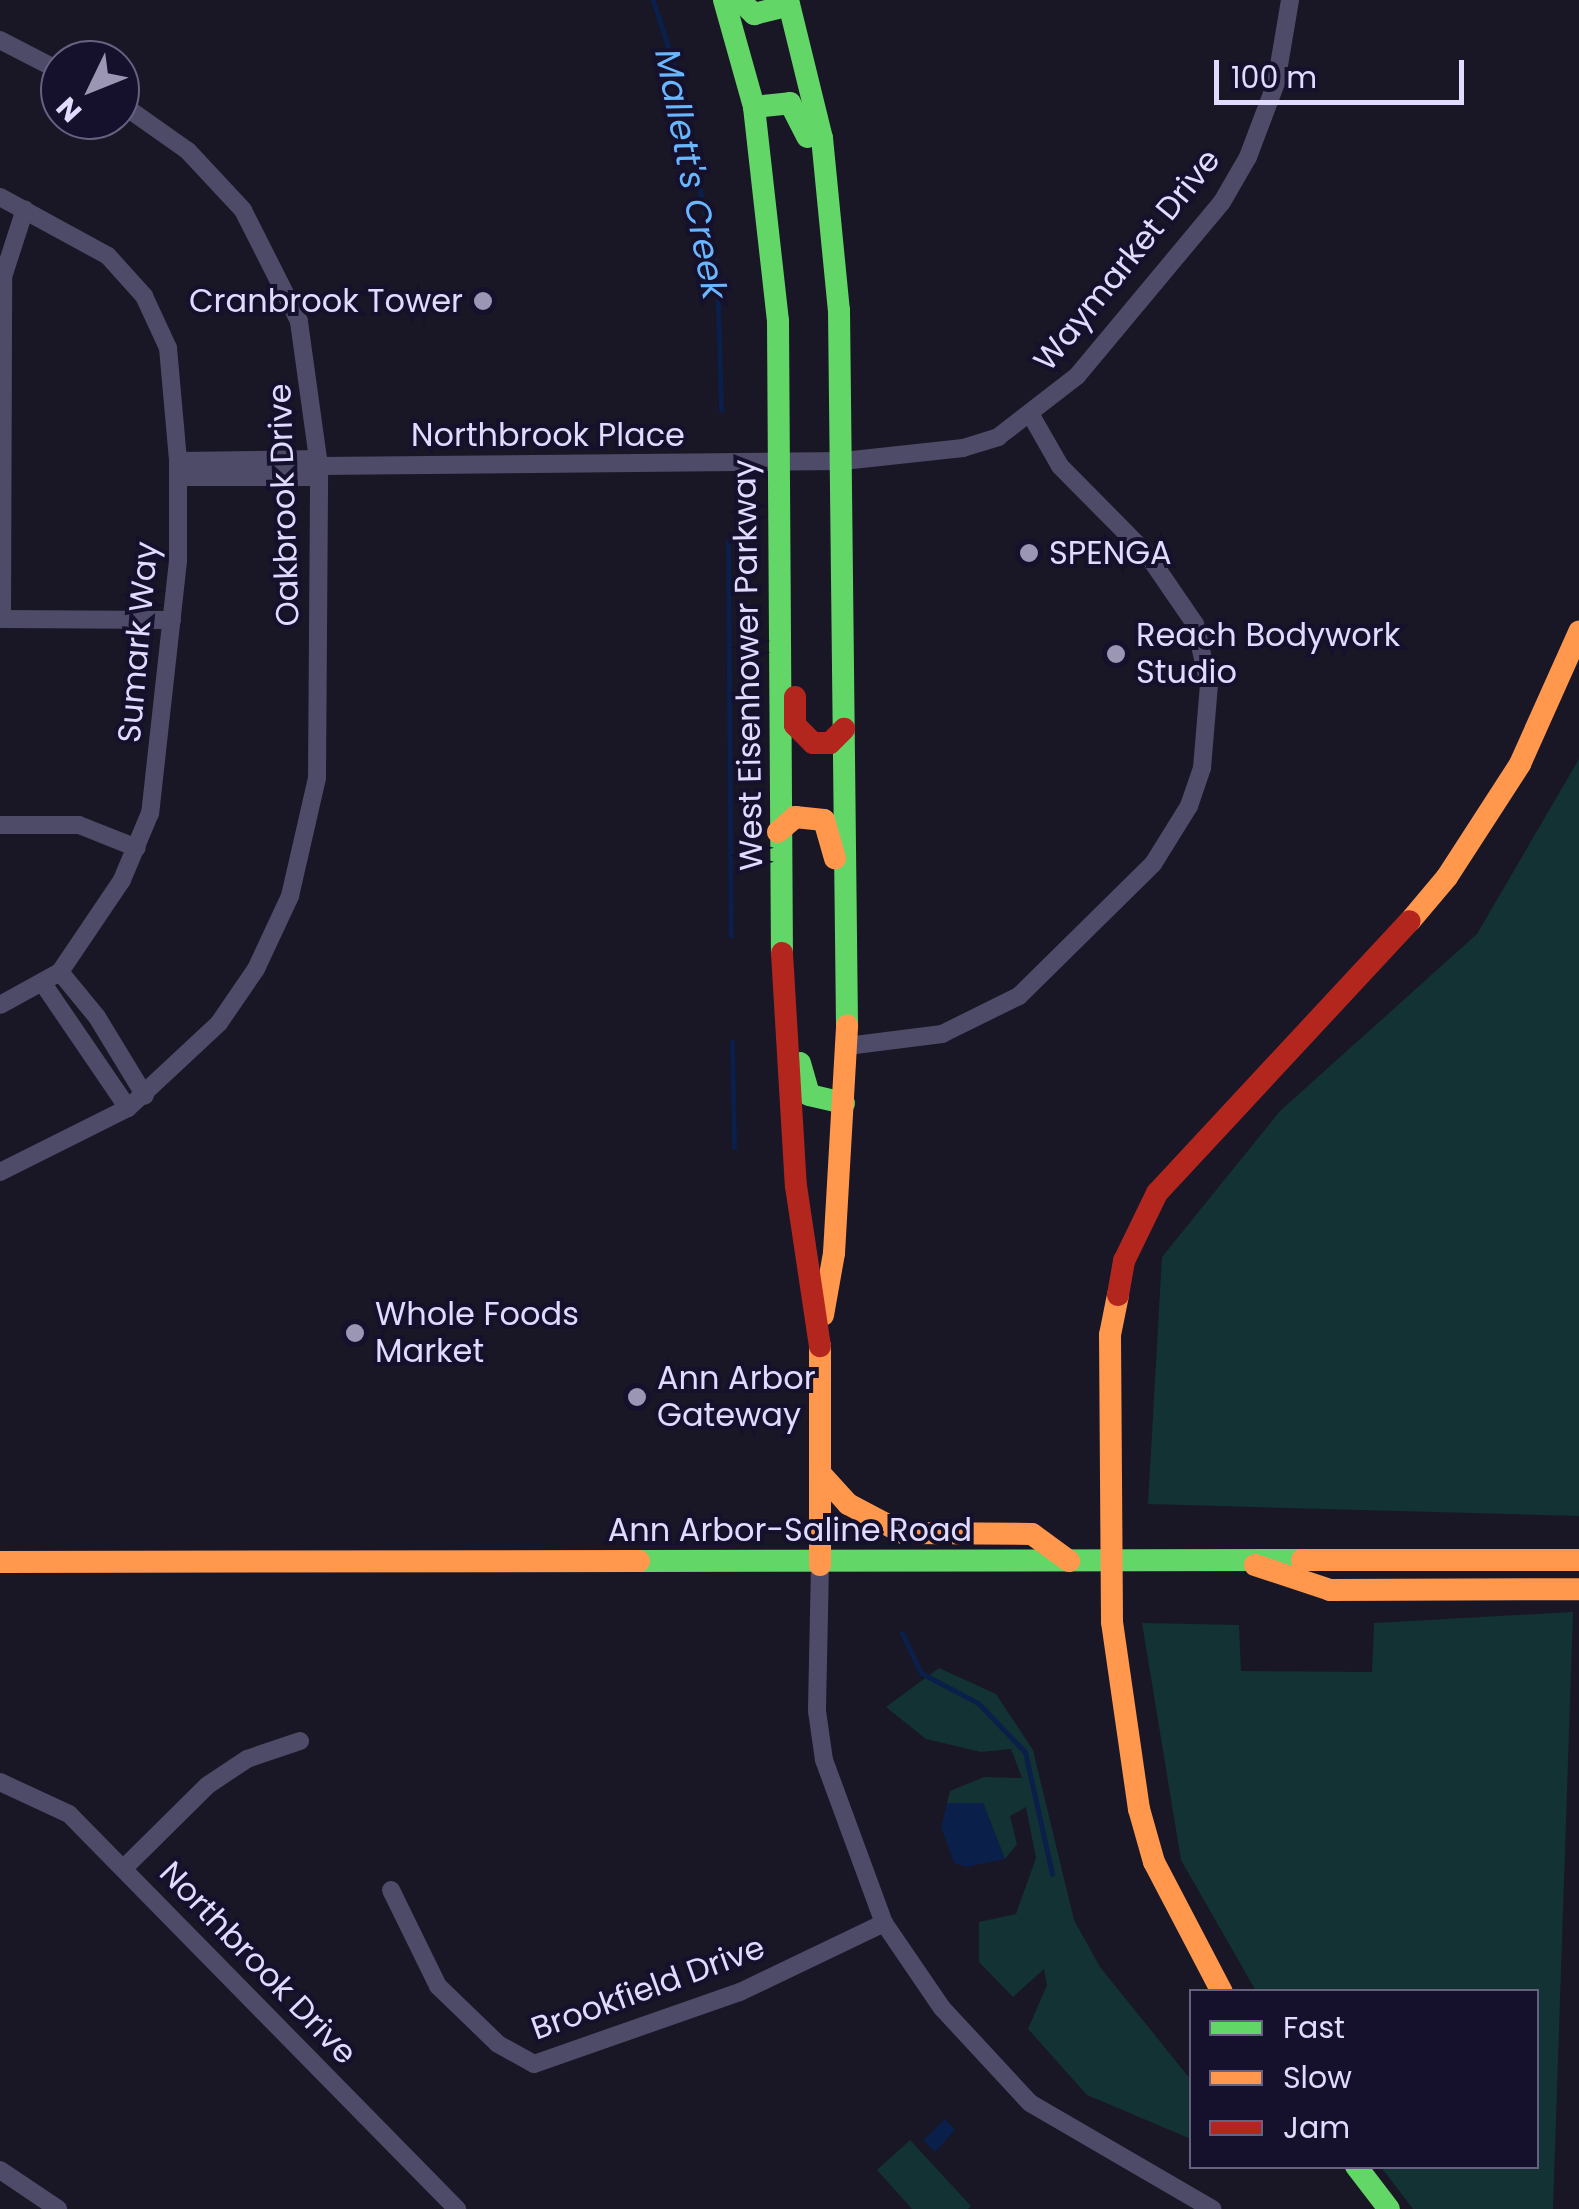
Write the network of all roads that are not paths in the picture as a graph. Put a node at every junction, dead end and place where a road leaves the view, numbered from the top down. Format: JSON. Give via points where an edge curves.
{"nodes":[{"id":1,"x":724,"y":0,"type":"edge"},
{"id":2,"x":739,"y":0,"type":"edge"},
{"id":3,"x":1290,"y":0,"type":"edge"},
{"id":4,"x":788,"y":2,"type":"edge"},
{"id":5,"x":0,"y":40,"type":"edge"},
{"id":6,"x":40,"y":61,"type":"edge"},
{"id":7,"x":754,"y":107,"type":"junction"},
{"id":8,"x":140,"y":118,"type":"edge"},
{"id":9,"x":0,"y":196,"type":"edge"},
{"id":10,"x":25,"y":209,"type":"junction"},
{"id":11,"x":838,"y":310,"type":"junction"},
{"id":12,"x":1032,"y":417,"type":"junction"},
{"id":13,"x":843,"y":461,"type":"junction"},
{"id":14,"x":778,"y":463,"type":"junction"},
{"id":15,"x":319,"y":467,"type":"junction"},
{"id":16,"x":178,"y":469,"type":"junction"},
{"id":17,"x":782,"y":560,"type":"junction"},
{"id":18,"x":1,"y":619,"type":"edge"},
{"id":19,"x":172,"y":620,"type":"junction"},
{"id":20,"x":1579,"y":632,"type":"edge"},
{"id":21,"x":844,"y":729,"type":"junction"},
{"id":22,"x":0,"y":825,"type":"edge"},
{"id":23,"x":778,"y":832,"type":"junction"},
{"id":24,"x":137,"y":848,"type":"junction"},
{"id":25,"x":782,"y":887,"type":"junction"},
{"id":26,"x":60,"y":972,"type":"junction"},
{"id":27,"x":44,"y":986,"type":"junction"},
{"id":28,"x":846,"y":999,"type":"junction"},
{"id":29,"x":0,"y":1005,"type":"edge"},
{"id":30,"x":846,"y":1046,"type":"junction"},
{"id":31,"x":145,"y":1096,"type":"junction"},
{"id":32,"x":844,"y":1103,"type":"junction"},
{"id":33,"x":128,"y":1108,"type":"junction"},
{"id":34,"x":0,"y":1172,"type":"edge"},
{"id":35,"x":820,"y":1333,"type":"junction"},
{"id":36,"x":820,"y":1473,"type":"junction"},
{"id":37,"x":1579,"y":1560,"type":"edge"},
{"id":38,"x":1069,"y":1561,"type":"junction"},
{"id":39,"x":0,"y":1562,"type":"edge"},
{"id":40,"x":1108,"y":1562,"type":"junction"},
{"id":41,"x":1254,"y":1564,"type":"junction"},
{"id":42,"x":820,"y":1565,"type":"junction"},
{"id":43,"x":1579,"y":1589,"type":"edge"},
{"id":44,"x":300,"y":1741,"type":"dead end"},
{"id":45,"x":0,"y":1782,"type":"edge"},
{"id":46,"x":124,"y":1868,"type":"junction"},
{"id":47,"x":391,"y":1890,"type":"dead end"},
{"id":48,"x":884,"y":1923,"type":"junction"},
{"id":49,"x":1220,"y":1989,"type":"edge"},
{"id":50,"x":1358,"y":2169,"type":"edge"},
{"id":51,"x":0,"y":2170,"type":"edge"},
{"id":52,"x":58,"y":2209,"type":"edge"},
{"id":53,"x":458,"y":2209,"type":"edge"},
{"id":54,"x":1212,"y":2209,"type":"edge"},
{"id":55,"x":1389,"y":2209,"type":"edge"}],
"edges":[{"from":1,"to":7,"type":"main road","name":"West Eisenhower Parkway"},
{"from":2,"to":4,"type":"main road","via":[[754,14]]},
{"from":3,"to":12,"type":"street","name":"Waymarket Drive","via":[[1276,83],[1244,167],[1078,376]]},
{"from":4,"to":11,"type":"main road","name":"West Eisenhower Parkway","via":[[822,138]]},
{"from":5,"to":6,"type":"street"},
{"from":7,"to":11,"type":"main road","via":[[790,103],[800,112],[826,279]]},
{"from":7,"to":14,"type":"main road","name":"West Eisenhower Parkway","via":[[778,321]]},
{"from":8,"to":15,"type":"street","name":"Oakbrook Drive","via":[[197,160],[260,236],[299,320]]},
{"from":9,"to":10,"type":"street","name":"Sumark Way"},
{"from":10,"to":16,"type":"street","name":"Sumark Way","via":[[108,256],[144,296],[168,348]]},
{"from":10,"to":18,"type":"street","via":[[2,277]]},
{"from":11,"to":13,"type":"main road","name":"West Eisenhower Parkway"},
{"from":12,"to":13,"type":"street","name":"Waymarket Drive","via":[[963,448]]},
{"from":12,"to":30,"type":"street","via":[[1060,466],[1147,554],[1194,624],[1209,684],[1202,768],[1189,806],[1153,864],[1019,996],[942,1034]]},
{"from":13,"to":14,"type":"street","name":"Waymarket Drive"},
{"from":13,"to":21,"type":"main road","name":"West Eisenhower Parkway"},
{"from":14,"to":15,"type":"street","name":"Northbrook Place"},
{"from":14,"to":17,"type":"main road","name":"West Eisenhower Parkway"},
{"from":15,"to":16,"type":"street","name":"Northbrook Place"},
{"from":15,"to":31,"type":"street","name":"Oakbrook Drive","via":[[319,736],[312,816],[274,932],[220,1023]]},
{"from":16,"to":19,"type":"street","name":"Sumark Way"},
{"from":17,"to":21,"type":"main road","via":[[793,592],[795,726],[822,746]]},
{"from":17,"to":23,"type":"main road","name":"West Eisenhower Parkway"},
{"from":18,"to":19,"type":"street"},
{"from":19,"to":24,"type":"street","name":"Sumark Way","via":[[155,794]]},
{"from":20,"to":40,"type":"main road","via":[[1520,764],[1447,878],[1370,968],[1188,1155],[1139,1225],[1124,1261],[1110,1335]]},
{"from":21,"to":28,"type":"main road","name":"West Eisenhower Parkway"},
{"from":22,"to":24,"type":"street","via":[[79,825]]},
{"from":23,"to":25,"type":"main road","name":"West Eisenhower Parkway"},
{"from":23,"to":28,"type":"main road","via":[[810,814],[831,832],[836,981]]},
{"from":24,"to":26,"type":"street","name":"Sumark Way"},
{"from":25,"to":32,"type":"main road","via":[[794,908],[800,1084],[821,1102]]},
{"from":25,"to":35,"type":"main road","name":"West Eisenhower Parkway","via":[[782,996],[796,1186]]},
{"from":26,"to":27,"type":"street","name":"Sumark Way"},
{"from":26,"to":31,"type":"street"},
{"from":27,"to":29,"type":"street","name":"Sumark Way"},
{"from":27,"to":33,"type":"street"},
{"from":28,"to":30,"type":"main road","name":"West Eisenhower Parkway"},
{"from":30,"to":32,"type":"main road","name":"West Eisenhower Parkway"},
{"from":31,"to":33,"type":"street","name":"Oakbrook Drive"},
{"from":32,"to":35,"type":"main road","name":"West Eisenhower Parkway","via":[[834,1254]]},
{"from":33,"to":34,"type":"street","name":"Oakbrook Drive"},
{"from":35,"to":36,"type":"main road","name":"West Eisenhower Parkway"},
{"from":36,"to":38,"type":"main road","via":[[848,1504],[882,1525],[903,1532],[1032,1534]]},
{"from":36,"to":42,"type":"main road","name":"West Eisenhower Parkway"},
{"from":37,"to":41,"type":"main road","name":"Ann Arbor-Saline Road"},
{"from":38,"to":40,"type":"main road","name":"Ann Arbor-Saline Road"},
{"from":38,"to":42,"type":"main road","name":"Ann Arbor-Saline Road"},
{"from":39,"to":42,"type":"main road","name":"Ann Arbor-Saline Road"},
{"from":40,"to":41,"type":"main road","name":"Ann Arbor-Saline Road"},
{"from":40,"to":49,"type":"main road","via":[[1139,1809],[1168,1898]]},
{"from":41,"to":43,"type":"main road","via":[[1330,1590]]},
{"from":42,"to":48,"type":"street","via":[[817,1711],[824,1760]]},
{"from":44,"to":46,"type":"street","via":[[247,1760],[208,1785]]},
{"from":45,"to":46,"type":"street","name":"Northbrook Drive","via":[[69,1814]]},
{"from":46,"to":53,"type":"street","name":"Northbrook Drive"},
{"from":47,"to":48,"type":"street","name":"Brookfield Drive","via":[[438,1986],[498,2044],[534,2064],[740,1992]]},
{"from":48,"to":54,"type":"street","via":[[942,2008],[1030,2103]]},
{"from":50,"to":55,"type":"main road"},
{"from":51,"to":52,"type":"street"}]}
